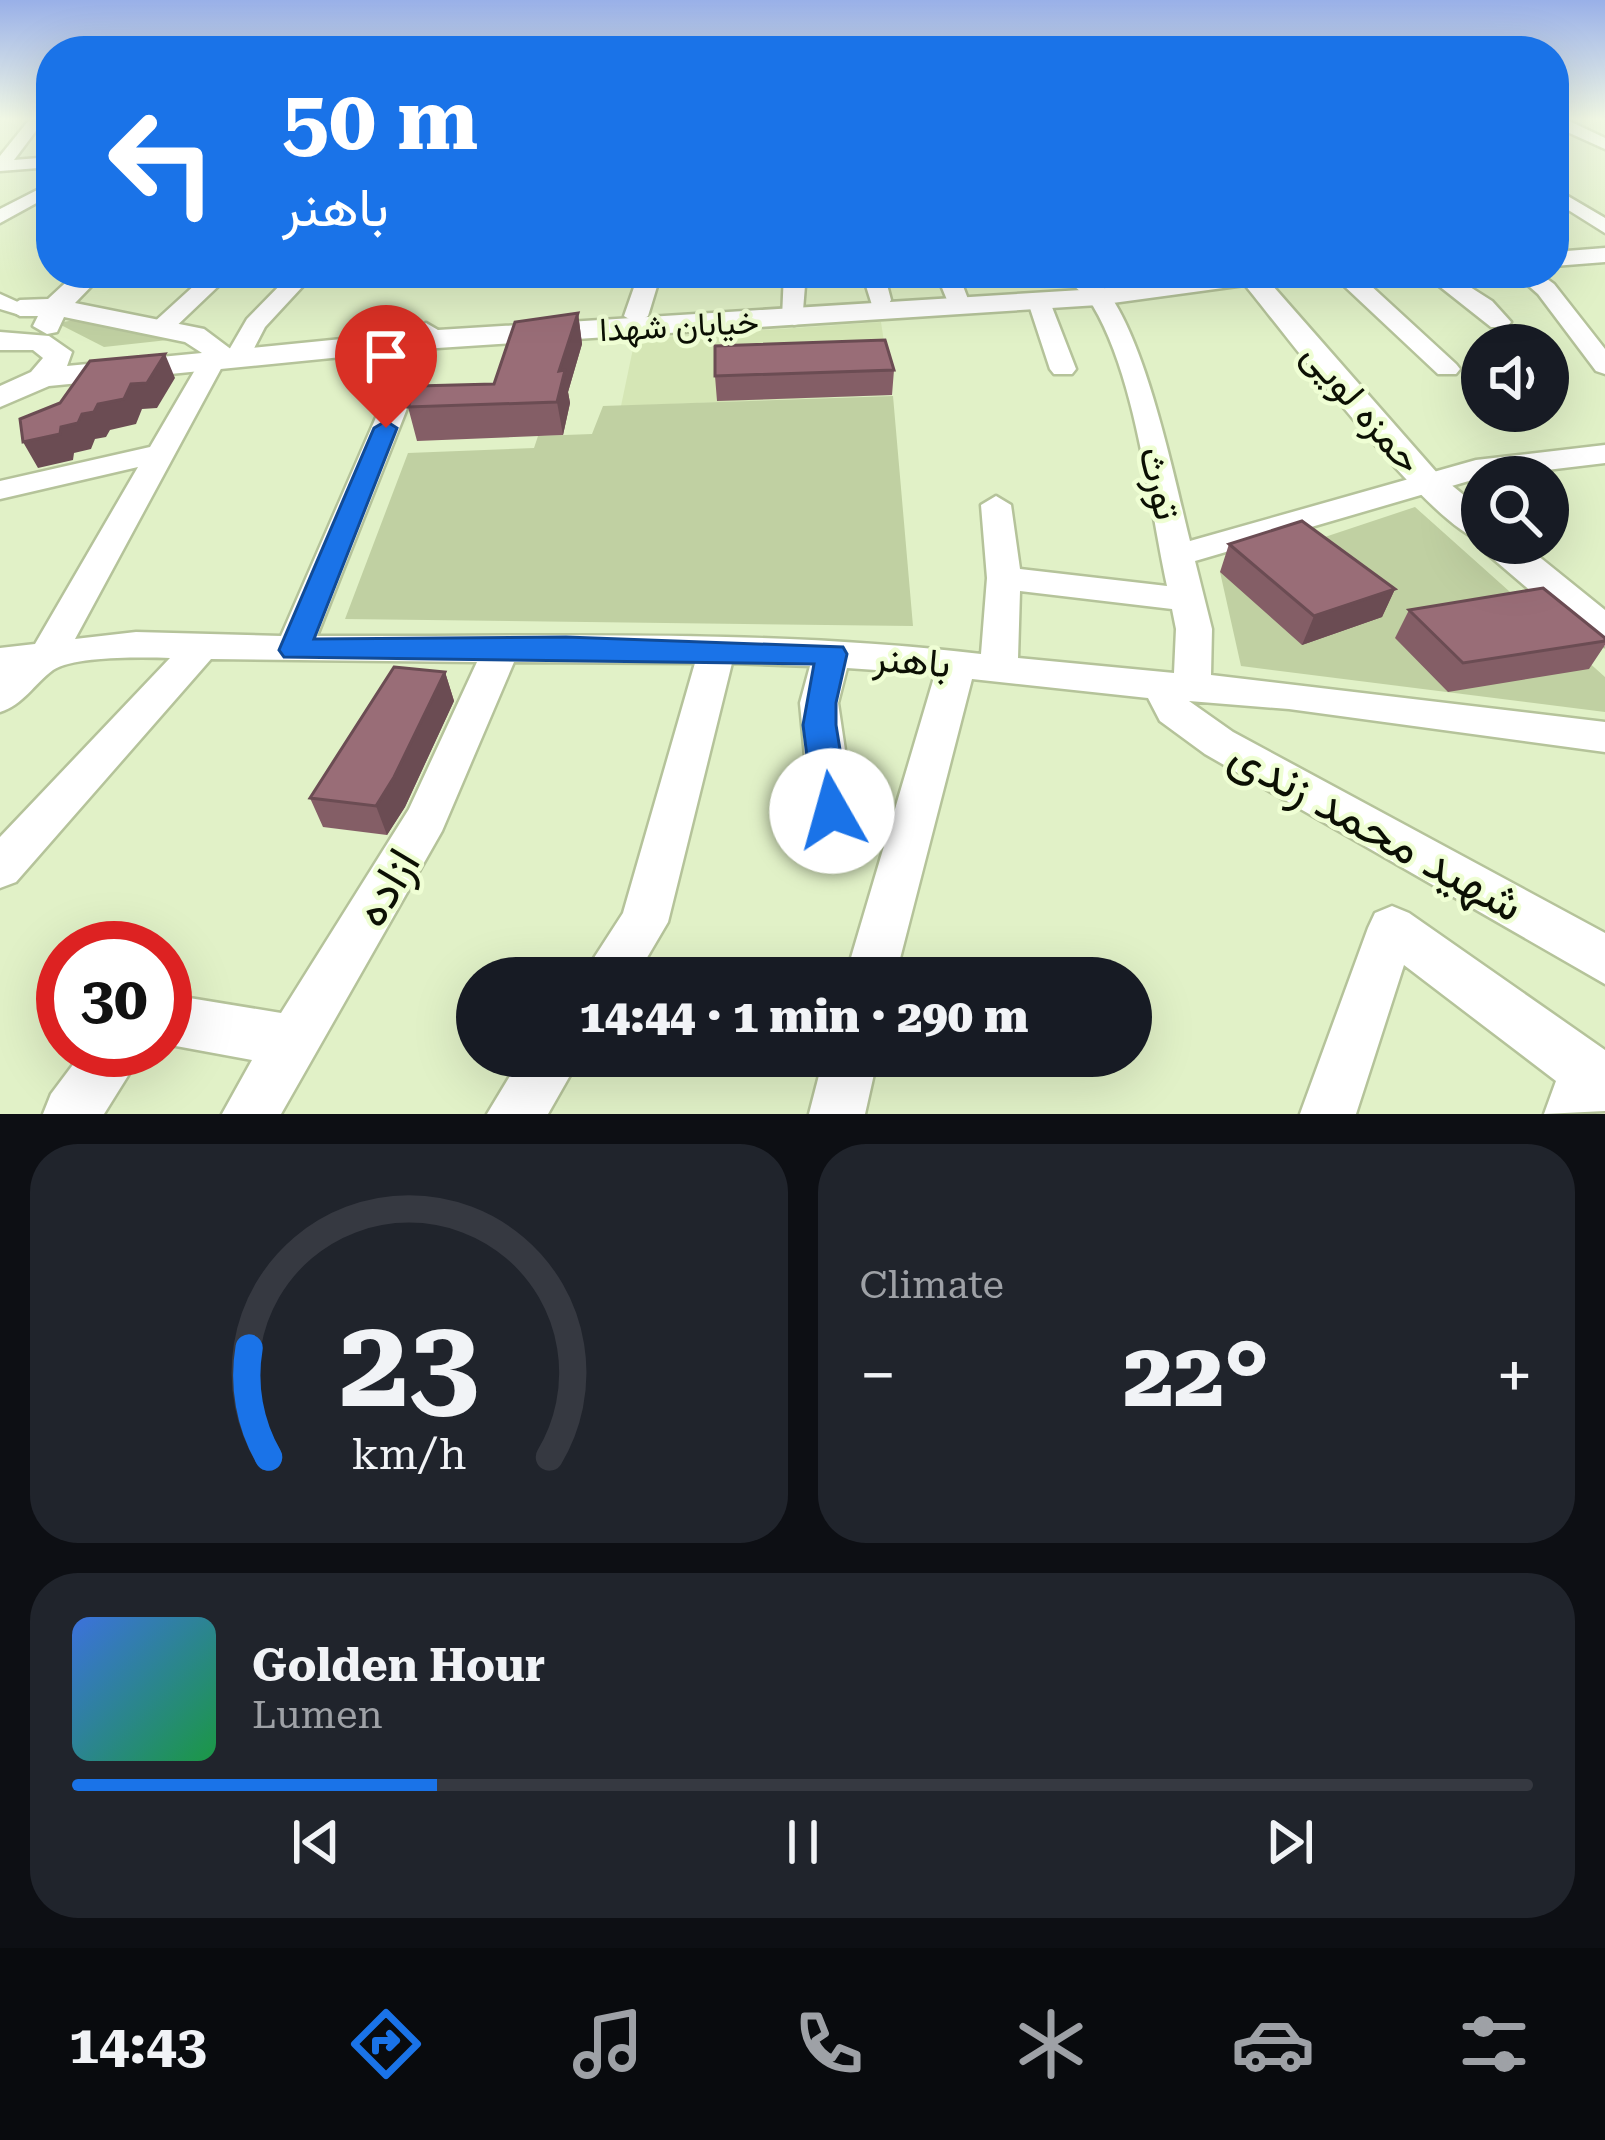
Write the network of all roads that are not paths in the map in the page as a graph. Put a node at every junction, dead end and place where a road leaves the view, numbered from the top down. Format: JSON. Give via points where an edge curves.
{"nodes":[{"id":1,"x":36,"y":194,"type":"edge"},
{"id":2,"x":36,"y":197,"type":"edge"},
{"id":3,"x":0,"y":198,"type":"edge"},
{"id":4,"x":1569,"y":203,"type":"edge"},
{"id":5,"x":0,"y":218,"type":"edge"},
{"id":6,"x":1605,"y":227,"type":"edge"},
{"id":7,"x":1569,"y":260,"type":"edge"},
{"id":8,"x":1605,"y":260,"type":"edge"},
{"id":9,"x":39,"y":288,"type":"edge"},
{"id":10,"x":76,"y":288,"type":"edge"},
{"id":11,"x":205,"y":288,"type":"edge"},
{"id":12,"x":290,"y":288,"type":"edge"},
{"id":13,"x":645,"y":288,"type":"edge"},
{"id":14,"x":795,"y":288,"type":"edge"},
{"id":15,"x":873,"y":288,"type":"edge"},
{"id":16,"x":892,"y":288,"type":"edge"},
{"id":17,"x":1043,"y":288,"type":"edge"},
{"id":18,"x":1081,"y":288,"type":"edge"},
{"id":19,"x":1088,"y":288,"type":"edge"},
{"id":20,"x":1119,"y":288,"type":"edge"},
{"id":21,"x":1191,"y":288,"type":"edge"},
{"id":22,"x":1264,"y":288,"type":"edge"},
{"id":23,"x":1360,"y":288,"type":"edge"},
{"id":24,"x":1456,"y":288,"type":"edge"},
{"id":25,"x":1545,"y":288,"type":"edge"},
{"id":26,"x":954,"y":292,"type":"edge"},
{"id":27,"x":1039,"y":302,"type":"junction"},
{"id":28,"x":55,"y":308,"type":"junction"},
{"id":29,"x":7,"y":310,"type":"edge"},
{"id":30,"x":795,"y":312,"type":"junction"},
{"id":31,"x":636,"y":316,"type":"junction"},
{"id":32,"x":1498,"y":322,"type":"dead end"},
{"id":33,"x":160,"y":329,"type":"junction"},
{"id":34,"x":424,"y":335,"type":"junction"},
{"id":35,"x":0,"y":341,"type":"edge"},
{"id":36,"x":222,"y":356,"type":"junction"},
{"id":37,"x":46,"y":360,"type":"junction"},
{"id":38,"x":1605,"y":366,"type":"edge"},
{"id":39,"x":1063,"y":369,"type":"dead end"},
{"id":40,"x":1447,"y":369,"type":"dead end"},
{"id":41,"x":0,"y":398,"type":"edge"},
{"id":42,"x":158,"y":454,"type":"junction"},
{"id":43,"x":1605,"y":454,"type":"edge"},
{"id":44,"x":1426,"y":481,"type":"junction"},
{"id":45,"x":0,"y":490,"type":"edge"},
{"id":46,"x":996,"y":506,"type":"dead end"},
{"id":47,"x":1461,"y":511,"type":"edge"},
{"id":48,"x":1179,"y":555,"type":"junction"},
{"id":49,"x":1523,"y":564,"type":"edge"},
{"id":50,"x":1004,"y":578,"type":"junction"},
{"id":51,"x":1188,"y":600,"type":"junction"},
{"id":52,"x":1605,"y":632,"type":"edge"},
{"id":53,"x":202,"y":646,"type":"junction"},
{"id":54,"x":501,"y":649,"type":"junction"},
{"id":55,"x":294,"y":650,"type":"junction"},
{"id":56,"x":717,"y":650,"type":"junction"},
{"id":57,"x":48,"y":654,"type":"junction"},
{"id":58,"x":832,"y":654,"type":"junction"},
{"id":59,"x":0,"y":661,"type":"edge"},
{"id":60,"x":978,"y":666,"type":"junction"},
{"id":61,"x":1177,"y":686,"type":"junction"},
{"id":62,"x":0,"y":698,"type":"edge"},
{"id":63,"x":1605,"y":737,"type":"edge"},
{"id":64,"x":826,"y":822,"type":"dead end"},
{"id":65,"x":0,"y":868,"type":"edge"},
{"id":66,"x":620,"y":957,"type":"edge"},
{"id":67,"x":877,"y":957,"type":"edge"},
{"id":68,"x":1605,"y":961,"type":"edge"},
{"id":69,"x":192,"y":1024,"type":"edge"},
{"id":70,"x":293,"y":1041,"type":"junction"},
{"id":71,"x":98,"y":1077,"type":"edge"},
{"id":72,"x":540,"y":1077,"type":"edge"},
{"id":73,"x":846,"y":1077,"type":"edge"},
{"id":74,"x":1588,"y":1089,"type":"edge"},
{"id":75,"x":71,"y":1114,"type":"edge"},
{"id":76,"x":250,"y":1114,"type":"edge"},
{"id":77,"x":515,"y":1114,"type":"edge"},
{"id":78,"x":837,"y":1114,"type":"edge"},
{"id":79,"x":1328,"y":1114,"type":"edge"}],
"edges":[{"from":1,"to":3,"type":"street"},
{"from":2,"to":5,"type":"street"},
{"from":4,"to":6,"type":"street"},
{"from":7,"to":8,"type":"main road"},
{"from":9,"to":29,"type":"main road"},
{"from":10,"to":28,"type":"main road"},
{"from":11,"to":33,"type":"street"},
{"from":12,"to":36,"type":"street"},
{"from":13,"to":31,"type":"street"},
{"from":14,"to":30,"type":"street"},
{"from":15,"to":30,"type":"main road","name":"خیابان شهدا"},
{"from":16,"to":26,"type":"main road","name":"خیابان شهدا"},
{"from":17,"to":26,"type":"main road","name":"خیابان شهدا"},
{"from":18,"to":27,"type":"main road","name":"خیابان شهدا"},
{"from":19,"to":48,"type":"street","name":"تورث","via":[[1135,377]]},
{"from":20,"to":21,"type":"main road","name":"خیابان شهدا"},
{"from":22,"to":44,"type":"main road","name":"حمزه لویی"},
{"from":23,"to":40,"type":"street"},
{"from":24,"to":32,"type":"street"},
{"from":25,"to":38,"type":"street"},
{"from":26,"to":27,"type":"main road","name":"خیابان شهدا"},
{"from":26,"to":30,"type":"main road","name":"خیابان شهدا"},
{"from":27,"to":39,"type":"street"},
{"from":28,"to":29,"type":"main road"},
{"from":28,"to":33,"type":"main road"},
{"from":28,"to":37,"type":"main road"},
{"from":30,"to":31,"type":"main road","name":"خیابان شهدا"},
{"from":30,"to":34,"type":"main road","name":"خیابان شهدا"},
{"from":31,"to":34,"type":"main road","name":"خیابان شهدا"},
{"from":33,"to":36,"type":"main road","via":[[194,335]]},
{"from":34,"to":36,"type":"main road","name":"خیابان شهدا"},
{"from":34,"to":55,"type":"street"},
{"from":35,"to":37,"type":"main road","name":"خیابان شهدا"},
{"from":36,"to":37,"type":"main road","name":"خیابان شهدا"},
{"from":36,"to":42,"type":"street"},
{"from":37,"to":41,"type":"main road"},
{"from":42,"to":45,"type":"street"},
{"from":42,"to":57,"type":"street"},
{"from":43,"to":44,"type":"street"},
{"from":44,"to":47,"type":"main road","name":"حمزه لویی"},
{"from":44,"to":48,"type":"street"},
{"from":46,"to":50,"type":"street"},
{"from":48,"to":51,"type":"street","name":"تورث"},
{"from":49,"to":52,"type":"main road"},
{"from":50,"to":51,"type":"street"},
{"from":50,"to":60,"type":"street"},
{"from":51,"to":61,"type":"street","name":"تورث","via":[[1193,629]]},
{"from":53,"to":55,"type":"street","name":"باهنر"},
{"from":53,"to":57,"type":"street","name":"باهنر"},
{"from":53,"to":65,"type":"street"},
{"from":54,"to":55,"type":"street","name":"باهنر"},
{"from":54,"to":56,"type":"street","name":"باهنر"},
{"from":54,"to":70,"type":"street","name":"ازاده","via":[[427,818]]},
{"from":56,"to":58,"type":"street","name":"باهنر"},
{"from":56,"to":66,"type":"street","via":[[644,922]]},
{"from":57,"to":59,"type":"street","name":"باهنر"},
{"from":57,"to":62,"type":"street"},
{"from":58,"to":60,"type":"street","name":"باهنر"},
{"from":58,"to":64,"type":"street","via":[[820,703],[832,811]]},
{"from":60,"to":61,"type":"street","name":"باهنر"},
{"from":60,"to":67,"type":"street"},
{"from":61,"to":63,"type":"street","name":"باهنر"},
{"from":61,"to":68,"type":"street","name":"شهید محمد زندی","via":[[1174,711],[1219,743]]},
{"from":69,"to":70,"type":"street"},
{"from":70,"to":76,"type":"street","name":"ازاده"},
{"from":71,"to":75,"type":"street"},
{"from":72,"to":77,"type":"street"},
{"from":73,"to":78,"type":"street"},
{"from":74,"to":79,"type":"street","via":[[1392,928]]}]}
